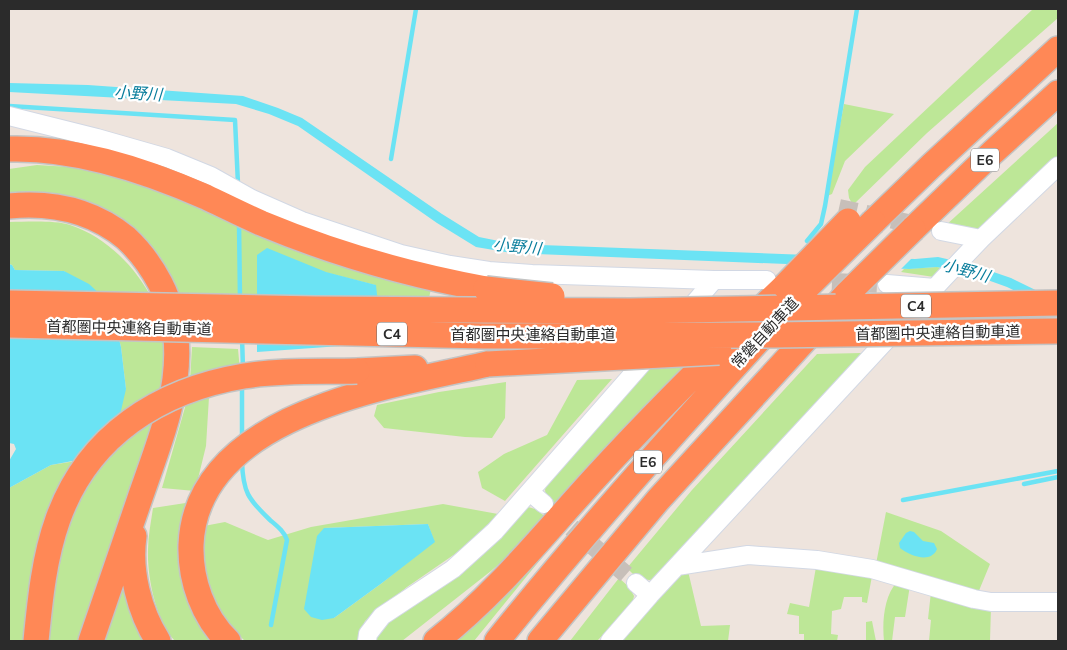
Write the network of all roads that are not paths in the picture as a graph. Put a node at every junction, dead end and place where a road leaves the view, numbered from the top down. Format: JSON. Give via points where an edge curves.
{"nodes":[{"id":1,"x":1058,"y":49,"type":"edge"},
{"id":2,"x":1058,"y":93,"type":"edge"},
{"id":3,"x":9,"y":116,"type":"edge"},
{"id":4,"x":9,"y":149,"type":"edge"},
{"id":5,"x":931,"y":166,"type":"junction"},
{"id":6,"x":1058,"y":166,"type":"edge"},
{"id":7,"x":18,"y":205,"type":"edge"},
{"id":8,"x":941,"y":231,"type":"tunnel mouth"},
{"id":9,"x":981,"y":239,"type":"junction"},
{"id":10,"x":714,"y":280,"type":"junction"},
{"id":11,"x":939,"y":283,"type":"junction"},
{"id":12,"x":887,"y":284,"type":"tunnel mouth"},
{"id":13,"x":786,"y":285,"type":"junction"},
{"id":14,"x":9,"y":303,"type":"edge"},
{"id":15,"x":1058,"y":303,"type":"edge"},
{"id":16,"x":774,"y":309,"type":"junction"},
{"id":17,"x":9,"y":326,"type":"edge"},
{"id":18,"x":1058,"y":331,"type":"edge"},
{"id":19,"x":774,"y":336,"type":"junction"},
{"id":20,"x":488,"y":364,"type":"junction"},
{"id":21,"x":143,"y":489,"type":"junction"},
{"id":22,"x":530,"y":492,"type":"junction"},
{"id":23,"x":544,"y":504,"type":"tunnel mouth"},
{"id":24,"x":677,"y":566,"type":"junction"},
{"id":25,"x":513,"y":568,"type":"junction"},
{"id":26,"x":636,"y":583,"type":"tunnel mouth"},
{"id":27,"x":650,"y":595,"type":"junction"},
{"id":28,"x":1058,"y":602,"type":"edge"},
{"id":29,"x":544,"y":638,"type":"edge"},
{"id":30,"x":613,"y":640,"type":"edge"},
{"id":31,"x":36,"y":641,"type":"edge"},
{"id":32,"x":91,"y":641,"type":"edge"},
{"id":33,"x":158,"y":641,"type":"edge"},
{"id":34,"x":228,"y":641,"type":"edge"},
{"id":35,"x":366,"y":641,"type":"edge"},
{"id":36,"x":421,"y":641,"type":"edge"},
{"id":37,"x":436,"y":641,"type":"edge"},
{"id":38,"x":497,"y":641,"type":"edge"}],
"edges":[{"from":1,"to":5,"type":"highway","name":"常磐自動車道","number":"E6"},
{"from":2,"to":29,"type":"highway","number":"E6","bridge":true,"via":[[848,293],[658,500]]},
{"from":3,"to":10,"type":"street","via":[[167,158],[302,221],[401,254],[489,271]]},
{"from":4,"to":16,"type":"highway","bridge":true,"via":[[47,150],[125,167],[177,185],[304,240],[385,266],[453,283],[586,299],[731,300]]},
{"from":5,"to":13,"type":"highway","name":"常磐自動車道","number":"E6","bridge":true,"via":[[873,222]]},
{"from":5,"to":13,"type":"highway","bridge":true,"via":[[848,221]]},
{"from":6,"to":9,"type":"street"},
{"from":7,"to":21,"type":"highway","via":[[68,209],[86,214],[118,232],[145,258],[169,302],[178,342],[176,382]]},
{"from":8,"to":9,"type":"street"},
{"from":9,"to":11,"type":"street"},
{"from":10,"to":13,"type":"street"},
{"from":10,"to":22,"type":"street"},
{"from":11,"to":12,"type":"street"},
{"from":11,"to":24,"type":"street"},
{"from":13,"to":25,"type":"highway","via":[[640,429]]},
{"from":13,"to":38,"type":"highway","name":"常磐自動車道","number":"E6","via":[[638,474]]},
{"from":14,"to":16,"type":"highway","name":"首都圏中央連絡自動車道","number":"C4","bridge":true,"via":[[315,309]]},
{"from":15,"to":16,"type":"highway","name":"首都圏中央連絡自動車道","number":"C4","bridge":true},
{"from":17,"to":19,"type":"highway","name":"首都圏中央連絡自動車道","number":"C4","bridge":true,"via":[[484,336]]},
{"from":18,"to":19,"type":"highway","name":"首都圏中央連絡自動車道","number":"C4","bridge":true},
{"from":19,"to":20,"type":"highway","bridge":true,"via":[[726,351]]},
{"from":20,"to":31,"type":"highway","bridge":true,"via":[[245,376],[188,390],[150,408],[102,448],[67,498],[58,518],[46,564]]},
{"from":20,"to":34,"type":"highway","via":[[393,384],[330,404],[256,438],[218,473],[195,520],[191,555],[195,583],[204,606]]},
{"from":21,"to":32,"type":"highway"},
{"from":21,"to":33,"type":"highway","via":[[133,539],[135,578],[143,611]]},
{"from":22,"to":23,"type":"street"},
{"from":22,"to":35,"type":"street","via":[[495,531],[453,569],[382,616]]},
{"from":24,"to":27,"type":"street"},
{"from":24,"to":28,"type":"street","via":[[748,555],[817,560],[872,569],[974,599]]},
{"from":25,"to":36,"type":"highway"},
{"from":25,"to":37,"type":"highway"},
{"from":26,"to":27,"type":"street"},
{"from":27,"to":30,"type":"street"}]}
